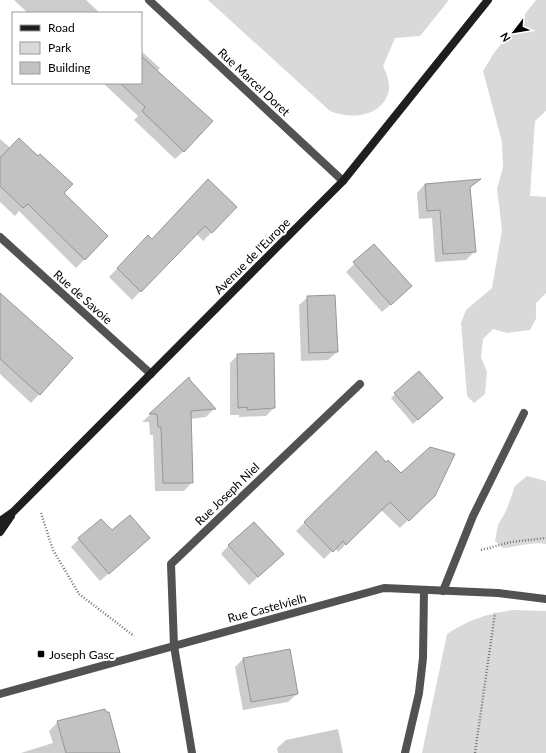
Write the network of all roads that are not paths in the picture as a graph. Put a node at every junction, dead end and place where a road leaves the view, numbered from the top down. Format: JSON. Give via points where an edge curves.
{"nodes":[{"id":1,"x":149,"y":0,"type":"edge"},
{"id":2,"x":488,"y":0,"type":"edge"},
{"id":3,"x":343,"y":181,"type":"junction"},
{"id":4,"x":0,"y":237,"type":"edge"},
{"id":5,"x":151,"y":374,"type":"junction"},
{"id":6,"x":360,"y":384,"type":"dead end"},
{"id":7,"x":524,"y":412,"type":"dead end"},
{"id":8,"x":13,"y":512,"type":"junction"},
{"id":9,"x":0,"y":521,"type":"edge"},
{"id":10,"x":0,"y":532,"type":"edge"},
{"id":11,"x":424,"y":590,"type":"junction"},
{"id":12,"x":443,"y":591,"type":"junction"},
{"id":13,"x":546,"y":599,"type":"edge"},
{"id":14,"x":174,"y":646,"type":"junction"},
{"id":15,"x":0,"y":694,"type":"edge"},
{"id":16,"x":192,"y":753,"type":"edge"},
{"id":17,"x":405,"y":753,"type":"edge"}],
"edges":[{"from":1,"to":3,"type":"street","name":"Rue Marcel Doret"},
{"from":2,"to":3,"type":"street","name":"Avenue de l'Europe"},
{"from":3,"to":5,"type":"street","name":"Avenue de l'Europe"},
{"from":4,"to":5,"type":"street","name":"Rue de Savoie"},
{"from":5,"to":8,"type":"street","name":"Avenue de l'Europe"},
{"from":6,"to":14,"type":"street","name":"Rue Joseph Niel","via":[[171,564]]},
{"from":7,"to":12,"type":"street","via":[[473,516]]},
{"from":8,"to":9,"type":"street","name":"Avenue de l'Europe"},
{"from":8,"to":10,"type":"street","name":"Avenue de l'Europe"},
{"from":11,"to":12,"type":"street","name":"Rue Castelvielh"},
{"from":11,"to":14,"type":"street","name":"Rue Castelvielh","via":[[384,588]]},
{"from":11,"to":17,"type":"street","via":[[423,658],[419,693]]},
{"from":12,"to":13,"type":"street","name":"Rue Castelvielh","via":[[498,593]]},
{"from":14,"to":15,"type":"street","name":"Rue Castelvielh"},
{"from":14,"to":16,"type":"street","name":"Rue Joseph Niel"}]}
